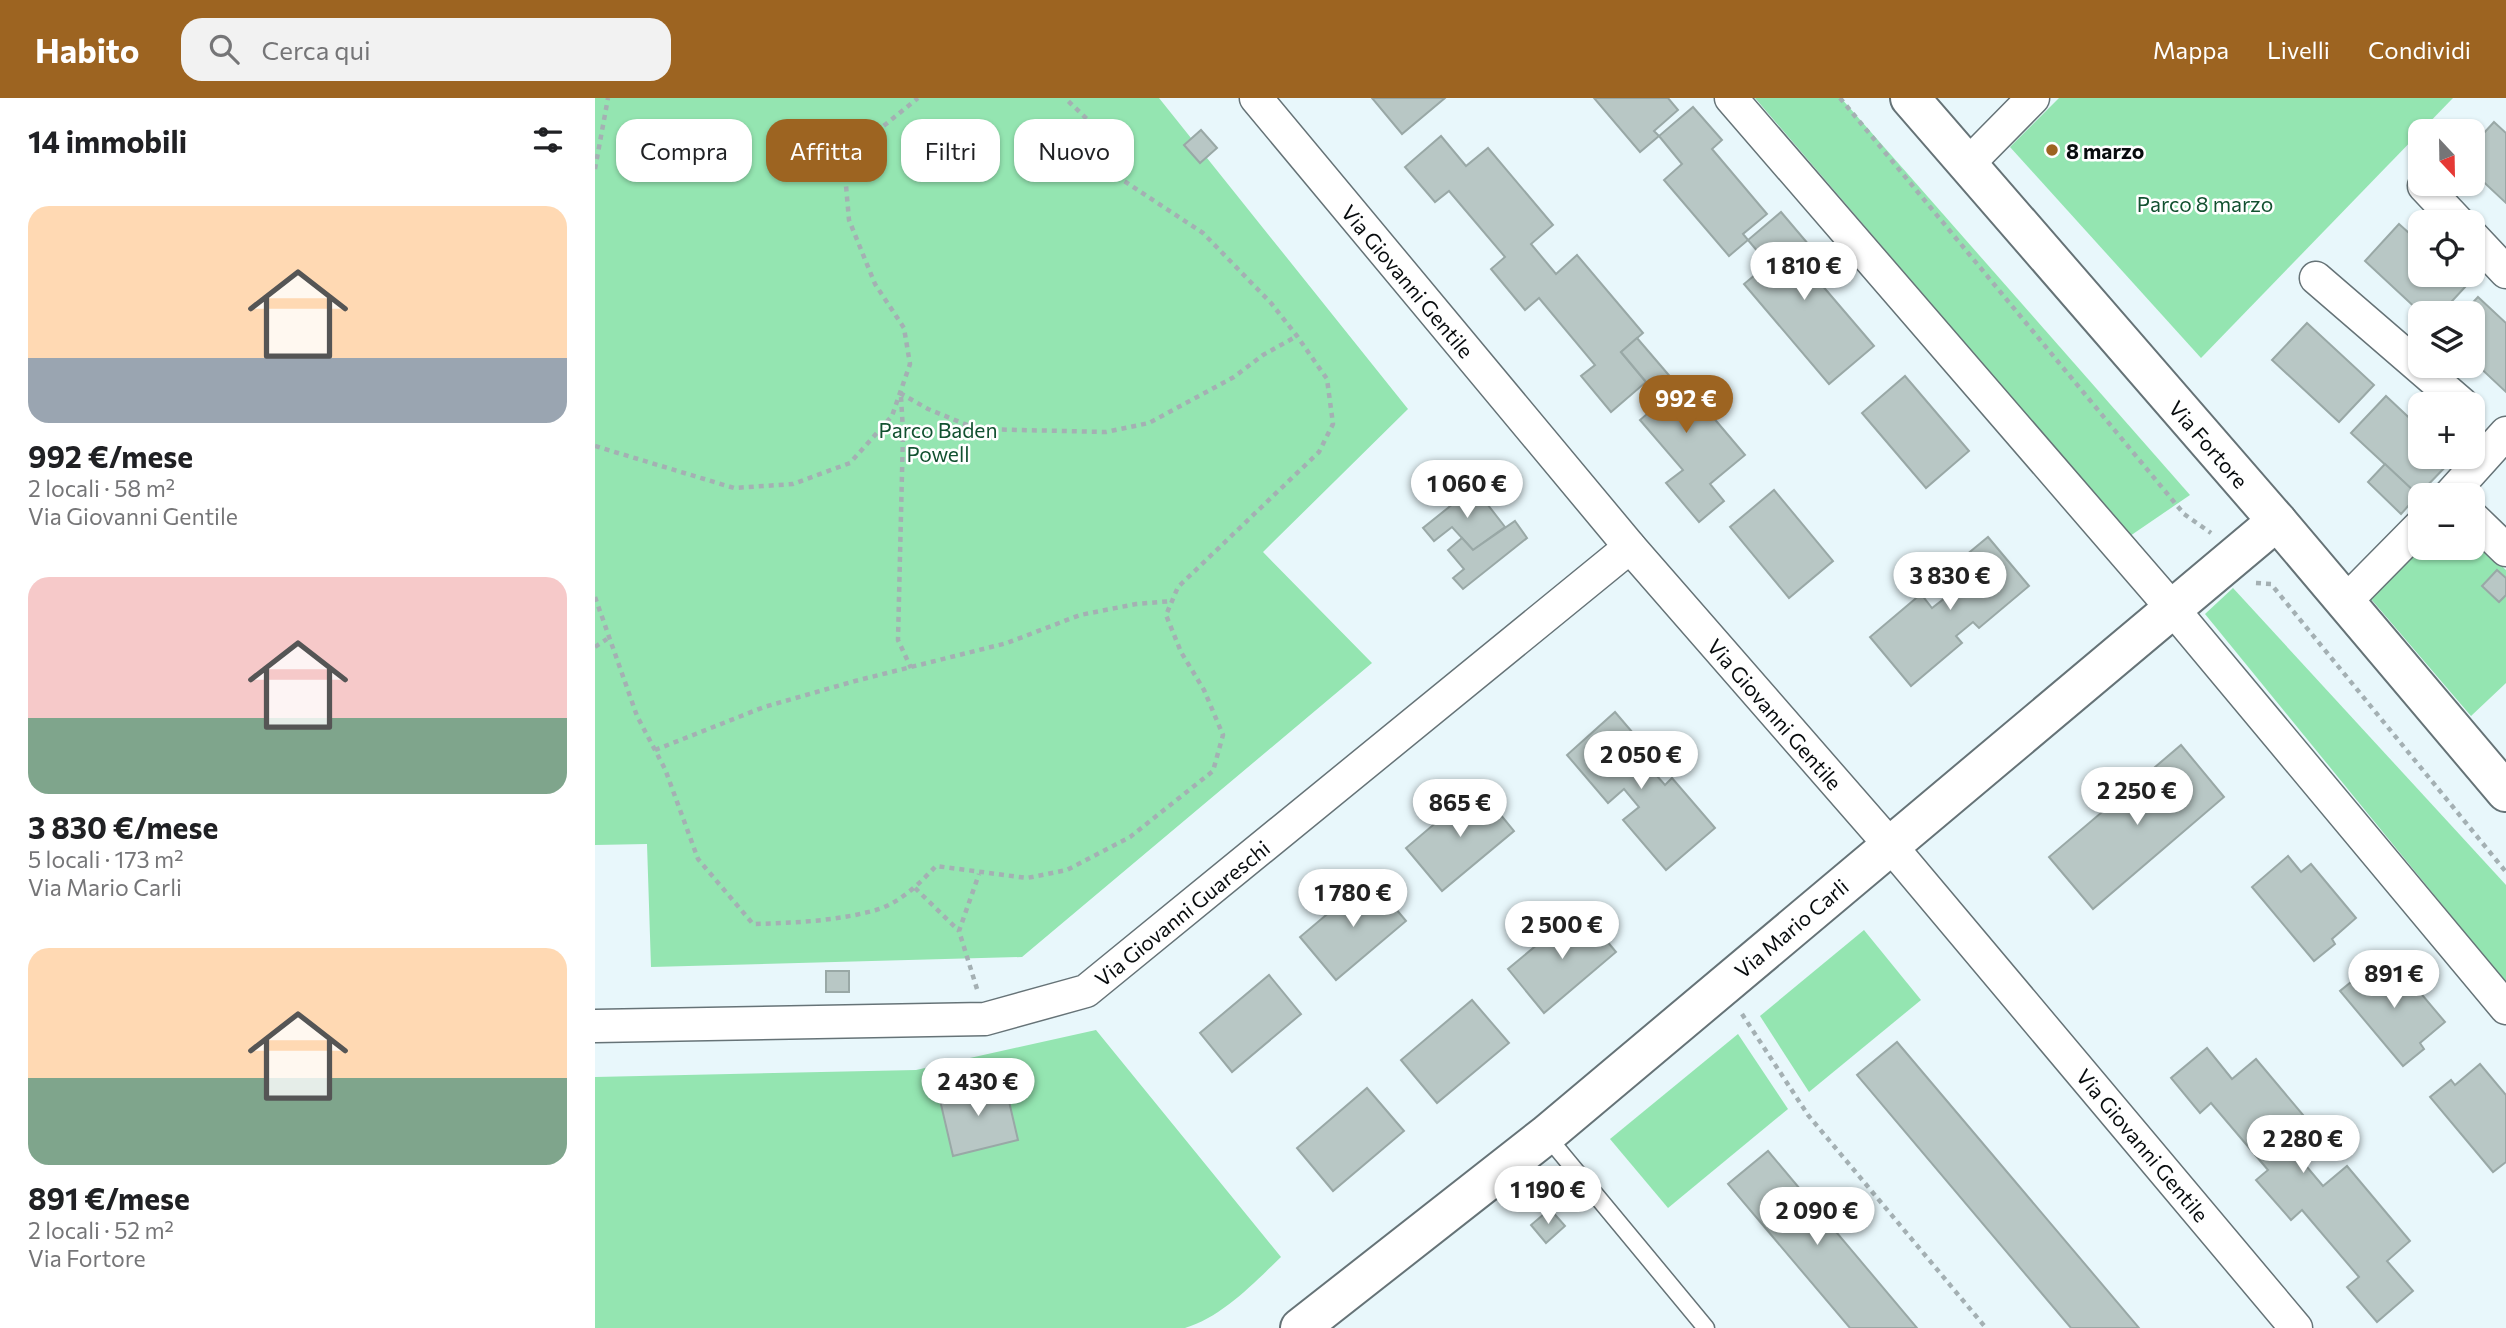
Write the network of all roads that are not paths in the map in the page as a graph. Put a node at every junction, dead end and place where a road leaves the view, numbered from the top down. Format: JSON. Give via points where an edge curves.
{"nodes":[{"id":1,"x":1256,"y":98,"type":"edge"},
{"id":2,"x":1731,"y":98,"type":"edge"},
{"id":3,"x":1910,"y":98,"type":"edge"},
{"id":4,"x":2033,"y":98,"type":"edge"},
{"id":5,"x":1966,"y":166,"type":"junction"},
{"id":6,"x":2433,"y":196,"type":"edge"},
{"id":7,"x":2447,"y":210,"type":"edge"},
{"id":8,"x":2485,"y":250,"type":"edge"},
{"id":9,"x":2506,"y":272,"type":"edge"},
{"id":10,"x":2316,"y":278,"type":"dead end"},
{"id":11,"x":2448,"y":392,"type":"edge"},
{"id":12,"x":2485,"y":423,"type":"edge"},
{"id":13,"x":2504,"y":436,"type":"edge"},
{"id":14,"x":2461,"y":483,"type":"edge"},
{"id":15,"x":2277,"y":521,"type":"junction"},
{"id":16,"x":2485,"y":530,"type":"edge"},
{"id":17,"x":2408,"y":538,"type":"edge"},
{"id":18,"x":1630,"y":547,"type":"junction"},
{"id":19,"x":2506,"y":550,"type":"edge"},
{"id":20,"x":2344,"y":603,"type":"junction"},
{"id":21,"x":2172,"y":608,"type":"junction"},
{"id":22,"x":2506,"y":792,"type":"edge"},
{"id":23,"x":1890,"y":845,"type":"junction"},
{"id":24,"x":2506,"y":1008,"type":"edge"},
{"id":25,"x":595,"y":1026,"type":"edge"},
{"id":26,"x":1546,"y":1135,"type":"junction"},
{"id":27,"x":1300,"y":1328,"type":"edge"},
{"id":28,"x":1706,"y":1328,"type":"edge"},
{"id":29,"x":2296,"y":1328,"type":"edge"}],
"edges":[{"from":1,"to":18,"type":"street","name":"Via Giovanni Gentile"},
{"from":2,"to":21,"type":"street"},
{"from":3,"to":5,"type":"street","name":"Via Fortore"},
{"from":4,"to":5,"type":"street"},
{"from":5,"to":15,"type":"street","name":"Via Fortore"},
{"from":6,"to":7,"type":"street"},
{"from":8,"to":9,"type":"street"},
{"from":10,"to":11,"type":"street"},
{"from":12,"to":13,"type":"street"},
{"from":13,"to":14,"type":"street"},
{"from":15,"to":20,"type":"street","name":"Via Fortore"},
{"from":15,"to":21,"type":"street","name":"Via Mario Carli"},
{"from":16,"to":19,"type":"street"},
{"from":17,"to":20,"type":"street"},
{"from":18,"to":23,"type":"street","name":"Via Giovanni Gentile"},
{"from":18,"to":25,"type":"street","name":"Via Giovanni Guareschi","via":[[1086,991],[985,1019]]},
{"from":20,"to":22,"type":"street","name":"Via Fortore"},
{"from":21,"to":23,"type":"street","name":"Via Mario Carli"},
{"from":21,"to":24,"type":"street"},
{"from":23,"to":26,"type":"street","name":"Via Mario Carli"},
{"from":23,"to":29,"type":"street","name":"Via Giovanni Gentile"},
{"from":26,"to":27,"type":"street","name":"Via Mario Carli"},
{"from":26,"to":28,"type":"lane"}]}
